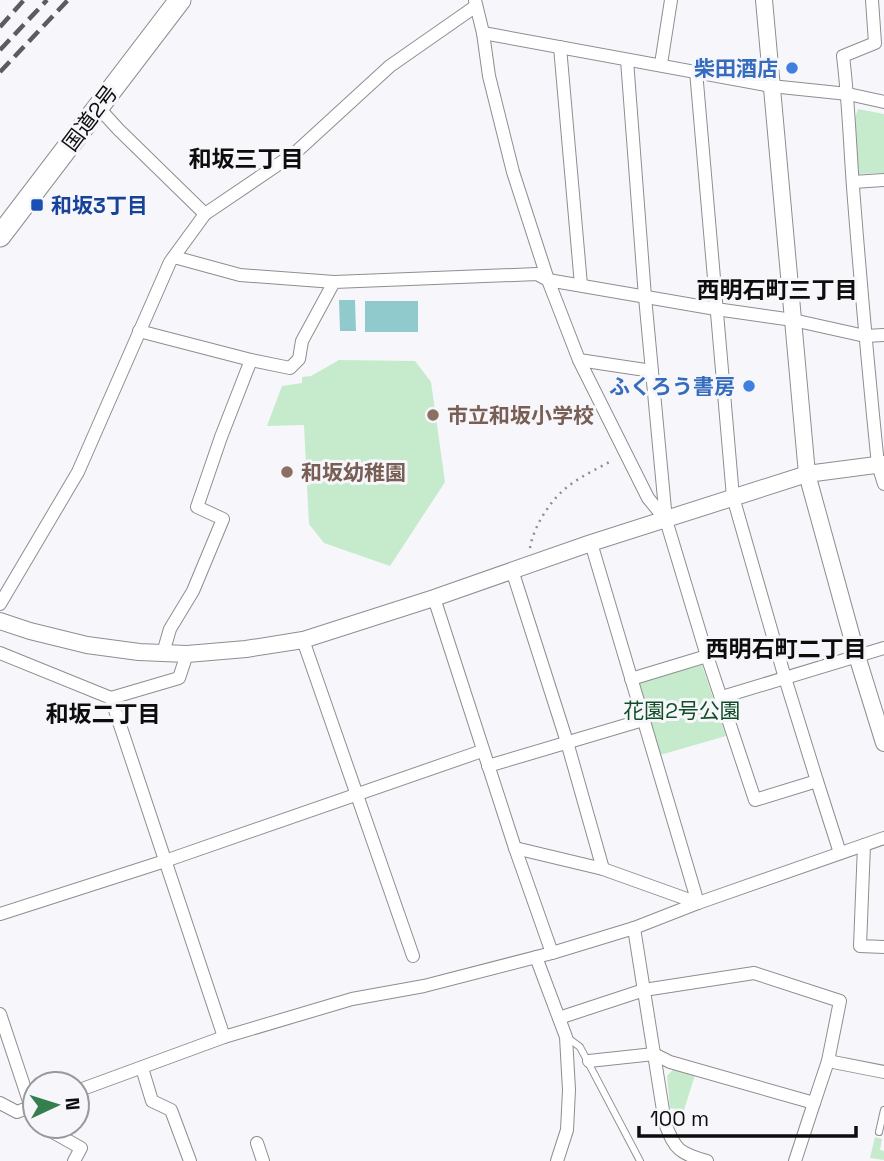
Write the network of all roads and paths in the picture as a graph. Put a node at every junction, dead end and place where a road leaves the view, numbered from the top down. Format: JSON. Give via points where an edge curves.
{"nodes":[{"id":1,"x":180,"y":0,"type":"edge"},
{"id":2,"x":671,"y":0,"type":"edge"},
{"id":3,"x":764,"y":0,"type":"edge"},
{"id":4,"x":872,"y":0,"type":"edge"},
{"id":5,"x":475,"y":3,"type":"edge"},
{"id":6,"x":483,"y":33,"type":"junction"},
{"id":7,"x":560,"y":47,"type":"junction"},
{"id":8,"x":627,"y":60,"type":"junction"},
{"id":9,"x":660,"y":64,"type":"junction"},
{"id":10,"x":696,"y":71,"type":"junction"},
{"id":11,"x":771,"y":86,"type":"junction"},
{"id":12,"x":848,"y":94,"type":"junction"},
{"id":13,"x":884,"y":102,"type":"edge"},
{"id":14,"x":98,"y":107,"type":"junction"},
{"id":15,"x":884,"y":180,"type":"edge"},
{"id":16,"x":853,"y":182,"type":"junction"},
{"id":17,"x":205,"y":214,"type":"junction"},
{"id":18,"x":0,"y":236,"type":"edge"},
{"id":19,"x":174,"y":257,"type":"junction"},
{"id":20,"x":548,"y":280,"type":"junction"},
{"id":21,"x":334,"y":282,"type":"junction"},
{"id":22,"x":580,"y":285,"type":"junction"},
{"id":23,"x":645,"y":296,"type":"junction"},
{"id":24,"x":716,"y":309,"type":"junction"},
{"id":25,"x":793,"y":320,"type":"junction"},
{"id":26,"x":139,"y":331,"type":"junction"},
{"id":27,"x":884,"y":335,"type":"edge"},
{"id":28,"x":865,"y":336,"type":"junction"},
{"id":29,"x":251,"y":360,"type":"junction"},
{"id":30,"x":579,"y":360,"type":"junction"},
{"id":31,"x":652,"y":371,"type":"junction"},
{"id":32,"x":625,"y":453,"type":"junction"},
{"id":33,"x":881,"y":465,"type":"edge"},
{"id":34,"x":807,"y":474,"type":"junction"},
{"id":35,"x":884,"y":485,"type":"edge"},
{"id":36,"x":733,"y":497,"type":"junction"},
{"id":37,"x":666,"y":520,"type":"junction"},
{"id":38,"x":591,"y":543,"type":"junction"},
{"id":39,"x":532,"y":563,"type":"junction"},
{"id":40,"x":512,"y":570,"type":"junction"},
{"id":41,"x":434,"y":598,"type":"junction"},
{"id":42,"x":0,"y":604,"type":"edge"},
{"id":43,"x":0,"y":621,"type":"edge"},
{"id":44,"x":303,"y":640,"type":"junction"},
{"id":45,"x":884,"y":648,"type":"edge"},
{"id":46,"x":0,"y":653,"type":"edge"},
{"id":47,"x":163,"y":653,"type":"junction"},
{"id":48,"x":187,"y":654,"type":"junction"},
{"id":49,"x":707,"y":656,"type":"junction"},
{"id":50,"x":857,"y":656,"type":"junction"},
{"id":51,"x":785,"y":678,"type":"junction"},
{"id":52,"x":631,"y":679,"type":"junction"},
{"id":53,"x":722,"y":696,"type":"junction"},
{"id":54,"x":111,"y":698,"type":"junction"},
{"id":55,"x":643,"y":720,"type":"junction"},
{"id":56,"x":567,"y":742,"type":"junction"},
{"id":57,"x":884,"y":743,"type":"edge"},
{"id":58,"x":482,"y":751,"type":"junction"},
{"id":59,"x":488,"y":766,"type":"junction"},
{"id":60,"x":817,"y":781,"type":"junction"},
{"id":61,"x":357,"y":795,"type":"junction"},
{"id":62,"x":884,"y":838,"type":"edge"},
{"id":63,"x":864,"y":845,"type":"junction"},
{"id":64,"x":515,"y":848,"type":"junction"},
{"id":65,"x":840,"y":853,"type":"junction"},
{"id":66,"x":165,"y":861,"type":"junction"},
{"id":67,"x":603,"y":869,"type":"junction"},
{"id":68,"x":698,"y":903,"type":"junction"},
{"id":69,"x":0,"y":914,"type":"edge"},
{"id":70,"x":634,"y":928,"type":"junction"},
{"id":71,"x":884,"y":947,"type":"edge"},
{"id":72,"x":552,"y":953,"type":"junction"},
{"id":73,"x":413,"y":956,"type":"dead end"},
{"id":74,"x":536,"y":957,"type":"junction"},
{"id":75,"x":643,"y":990,"type":"junction"},
{"id":76,"x":0,"y":1014,"type":"edge"},
{"id":77,"x":559,"y":1018,"type":"junction"},
{"id":78,"x":224,"y":1037,"type":"junction"},
{"id":79,"x":566,"y":1037,"type":"junction"},
{"id":80,"x":654,"y":1054,"type":"junction"},
{"id":81,"x":589,"y":1061,"type":"junction"},
{"id":82,"x":828,"y":1061,"type":"junction"},
{"id":83,"x":142,"y":1068,"type":"junction"},
{"id":84,"x":884,"y":1072,"type":"edge"},
{"id":85,"x":21,"y":1073,"type":"edge"},
{"id":86,"x":91,"y":1086,"type":"edge"},
{"id":87,"x":0,"y":1103,"type":"edge"},
{"id":88,"x":814,"y":1103,"type":"junction"},
{"id":89,"x":21,"y":1110,"type":"edge"},
{"id":90,"x":884,"y":1110,"type":"edge"},
{"id":91,"x":17,"y":1112,"type":"junction"},
{"id":92,"x":21,"y":1114,"type":"edge"},
{"id":93,"x":879,"y":1132,"type":"dead end"},
{"id":94,"x":67,"y":1140,"type":"edge"},
{"id":95,"x":257,"y":1143,"type":"dead end"},
{"id":96,"x":74,"y":1161,"type":"edge"},
{"id":97,"x":190,"y":1161,"type":"edge"},
{"id":98,"x":264,"y":1161,"type":"edge"},
{"id":99,"x":557,"y":1161,"type":"edge"},
{"id":100,"x":640,"y":1161,"type":"edge"},
{"id":101,"x":707,"y":1161,"type":"edge"},
{"id":102,"x":795,"y":1161,"type":"edge"}],
"edges":[{"from":1,"to":14,"type":"highway","name":"国道2号"},
{"from":2,"to":9,"type":"street"},
{"from":3,"to":11,"type":"street"},
{"from":4,"to":12,"type":"street","via":[[875,43],[843,56]]},
{"from":5,"to":6,"type":"street"},
{"from":5,"to":17,"type":"street","via":[[390,66],[295,153]]},
{"from":6,"to":7,"type":"street"},
{"from":6,"to":20,"type":"street","via":[[513,172]]},
{"from":7,"to":8,"type":"street"},
{"from":7,"to":22,"type":"street"},
{"from":8,"to":9,"type":"street"},
{"from":8,"to":23,"type":"street"},
{"from":9,"to":10,"type":"street"},
{"from":10,"to":11,"type":"street"},
{"from":10,"to":24,"type":"street"},
{"from":11,"to":12,"type":"street"},
{"from":11,"to":25,"type":"street"},
{"from":12,"to":13,"type":"street"},
{"from":12,"to":16,"type":"street"},
{"from":14,"to":17,"type":"street"},
{"from":14,"to":18,"type":"highway","name":"国道2号"},
{"from":15,"to":16,"type":"street"},
{"from":16,"to":28,"type":"street"},
{"from":17,"to":19,"type":"street"},
{"from":19,"to":21,"type":"street","via":[[240,275]]},
{"from":19,"to":26,"type":"street"},
{"from":20,"to":21,"type":"street","via":[[537,274]]},
{"from":20,"to":22,"type":"street"},
{"from":20,"to":30,"type":"street"},
{"from":21,"to":29,"type":"street","via":[[303,341],[299,359],[290,368]]},
{"from":22,"to":23,"type":"street"},
{"from":23,"to":24,"type":"street"},
{"from":23,"to":31,"type":"street"},
{"from":24,"to":25,"type":"street"},
{"from":24,"to":36,"type":"street"},
{"from":25,"to":28,"type":"street"},
{"from":25,"to":34,"type":"street"},
{"from":26,"to":29,"type":"street"},
{"from":26,"to":42,"type":"street","via":[[78,472]]},
{"from":27,"to":28,"type":"street"},
{"from":28,"to":33,"type":"street"},
{"from":29,"to":47,"type":"street","via":[[197,508],[223,519]]},
{"from":30,"to":31,"type":"street"},
{"from":30,"to":32,"type":"street"},
{"from":31,"to":37,"type":"street"},
{"from":32,"to":37,"type":"street","via":[[648,498]]},
{"from":32,"to":39,"type":"path","via":[[568,486],[546,510],[531,540]]},
{"from":33,"to":34,"type":"street"},
{"from":33,"to":35,"type":"street"},
{"from":34,"to":36,"type":"street"},
{"from":34,"to":50,"type":"street"},
{"from":36,"to":37,"type":"street"},
{"from":36,"to":51,"type":"street"},
{"from":37,"to":38,"type":"street"},
{"from":37,"to":49,"type":"street"},
{"from":38,"to":39,"type":"street"},
{"from":38,"to":52,"type":"street"},
{"from":39,"to":40,"type":"street"},
{"from":40,"to":41,"type":"street"},
{"from":40,"to":56,"type":"street"},
{"from":41,"to":44,"type":"street"},
{"from":41,"to":58,"type":"street"},
{"from":43,"to":47,"type":"street","via":[[87,645]]},
{"from":44,"to":48,"type":"street"},
{"from":44,"to":61,"type":"street"},
{"from":45,"to":50,"type":"street"},
{"from":46,"to":54,"type":"street"},
{"from":47,"to":48,"type":"street"},
{"from":48,"to":54,"type":"street","via":[[178,678]]},
{"from":49,"to":52,"type":"street"},
{"from":49,"to":53,"type":"street"},
{"from":50,"to":51,"type":"street"},
{"from":50,"to":57,"type":"street"},
{"from":51,"to":53,"type":"street"},
{"from":51,"to":60,"type":"street"},
{"from":52,"to":55,"type":"street"},
{"from":53,"to":60,"type":"street","via":[[755,800]]},
{"from":54,"to":66,"type":"street"},
{"from":55,"to":56,"type":"street"},
{"from":55,"to":68,"type":"street"},
{"from":56,"to":59,"type":"street"},
{"from":56,"to":67,"type":"street"},
{"from":58,"to":59,"type":"street"},
{"from":58,"to":61,"type":"street"},
{"from":59,"to":64,"type":"street"},
{"from":60,"to":65,"type":"street"},
{"from":61,"to":66,"type":"street"},
{"from":61,"to":73,"type":"street"},
{"from":62,"to":63,"type":"street"},
{"from":63,"to":65,"type":"street"},
{"from":63,"to":71,"type":"street","via":[[860,946]]},
{"from":64,"to":67,"type":"street"},
{"from":64,"to":72,"type":"street"},
{"from":65,"to":68,"type":"street"},
{"from":66,"to":69,"type":"street"},
{"from":66,"to":78,"type":"street"},
{"from":67,"to":68,"type":"street"},
{"from":68,"to":70,"type":"street"},
{"from":70,"to":72,"type":"street"},
{"from":70,"to":75,"type":"street"},
{"from":72,"to":74,"type":"street"},
{"from":74,"to":77,"type":"street"},
{"from":74,"to":78,"type":"street","via":[[352,999]]},
{"from":75,"to":77,"type":"street"},
{"from":75,"to":80,"type":"street"},
{"from":75,"to":82,"type":"street","via":[[754,973],[840,1001]]},
{"from":76,"to":85,"type":"street"},
{"from":77,"to":79,"type":"street"},
{"from":78,"to":83,"type":"street"},
{"from":79,"to":81,"type":"lane"},
{"from":79,"to":99,"type":"street","via":[[567,1130]]},
{"from":80,"to":81,"type":"street"},
{"from":80,"to":88,"type":"street"},
{"from":80,"to":101,"type":"street","via":[[672,1141],[678,1150]]},
{"from":81,"to":100,"type":"lane"},
{"from":82,"to":84,"type":"street"},
{"from":82,"to":88,"type":"street"},
{"from":83,"to":86,"type":"street"},
{"from":83,"to":97,"type":"street","via":[[152,1101],[171,1110]]},
{"from":87,"to":91,"type":"street"},
{"from":88,"to":102,"type":"street"},
{"from":89,"to":91,"type":"street"},
{"from":90,"to":93,"type":"lane"},
{"from":91,"to":92,"type":"street"},
{"from":94,"to":96,"type":"street","via":[[81,1148]]},
{"from":95,"to":98,"type":"street"}]}
